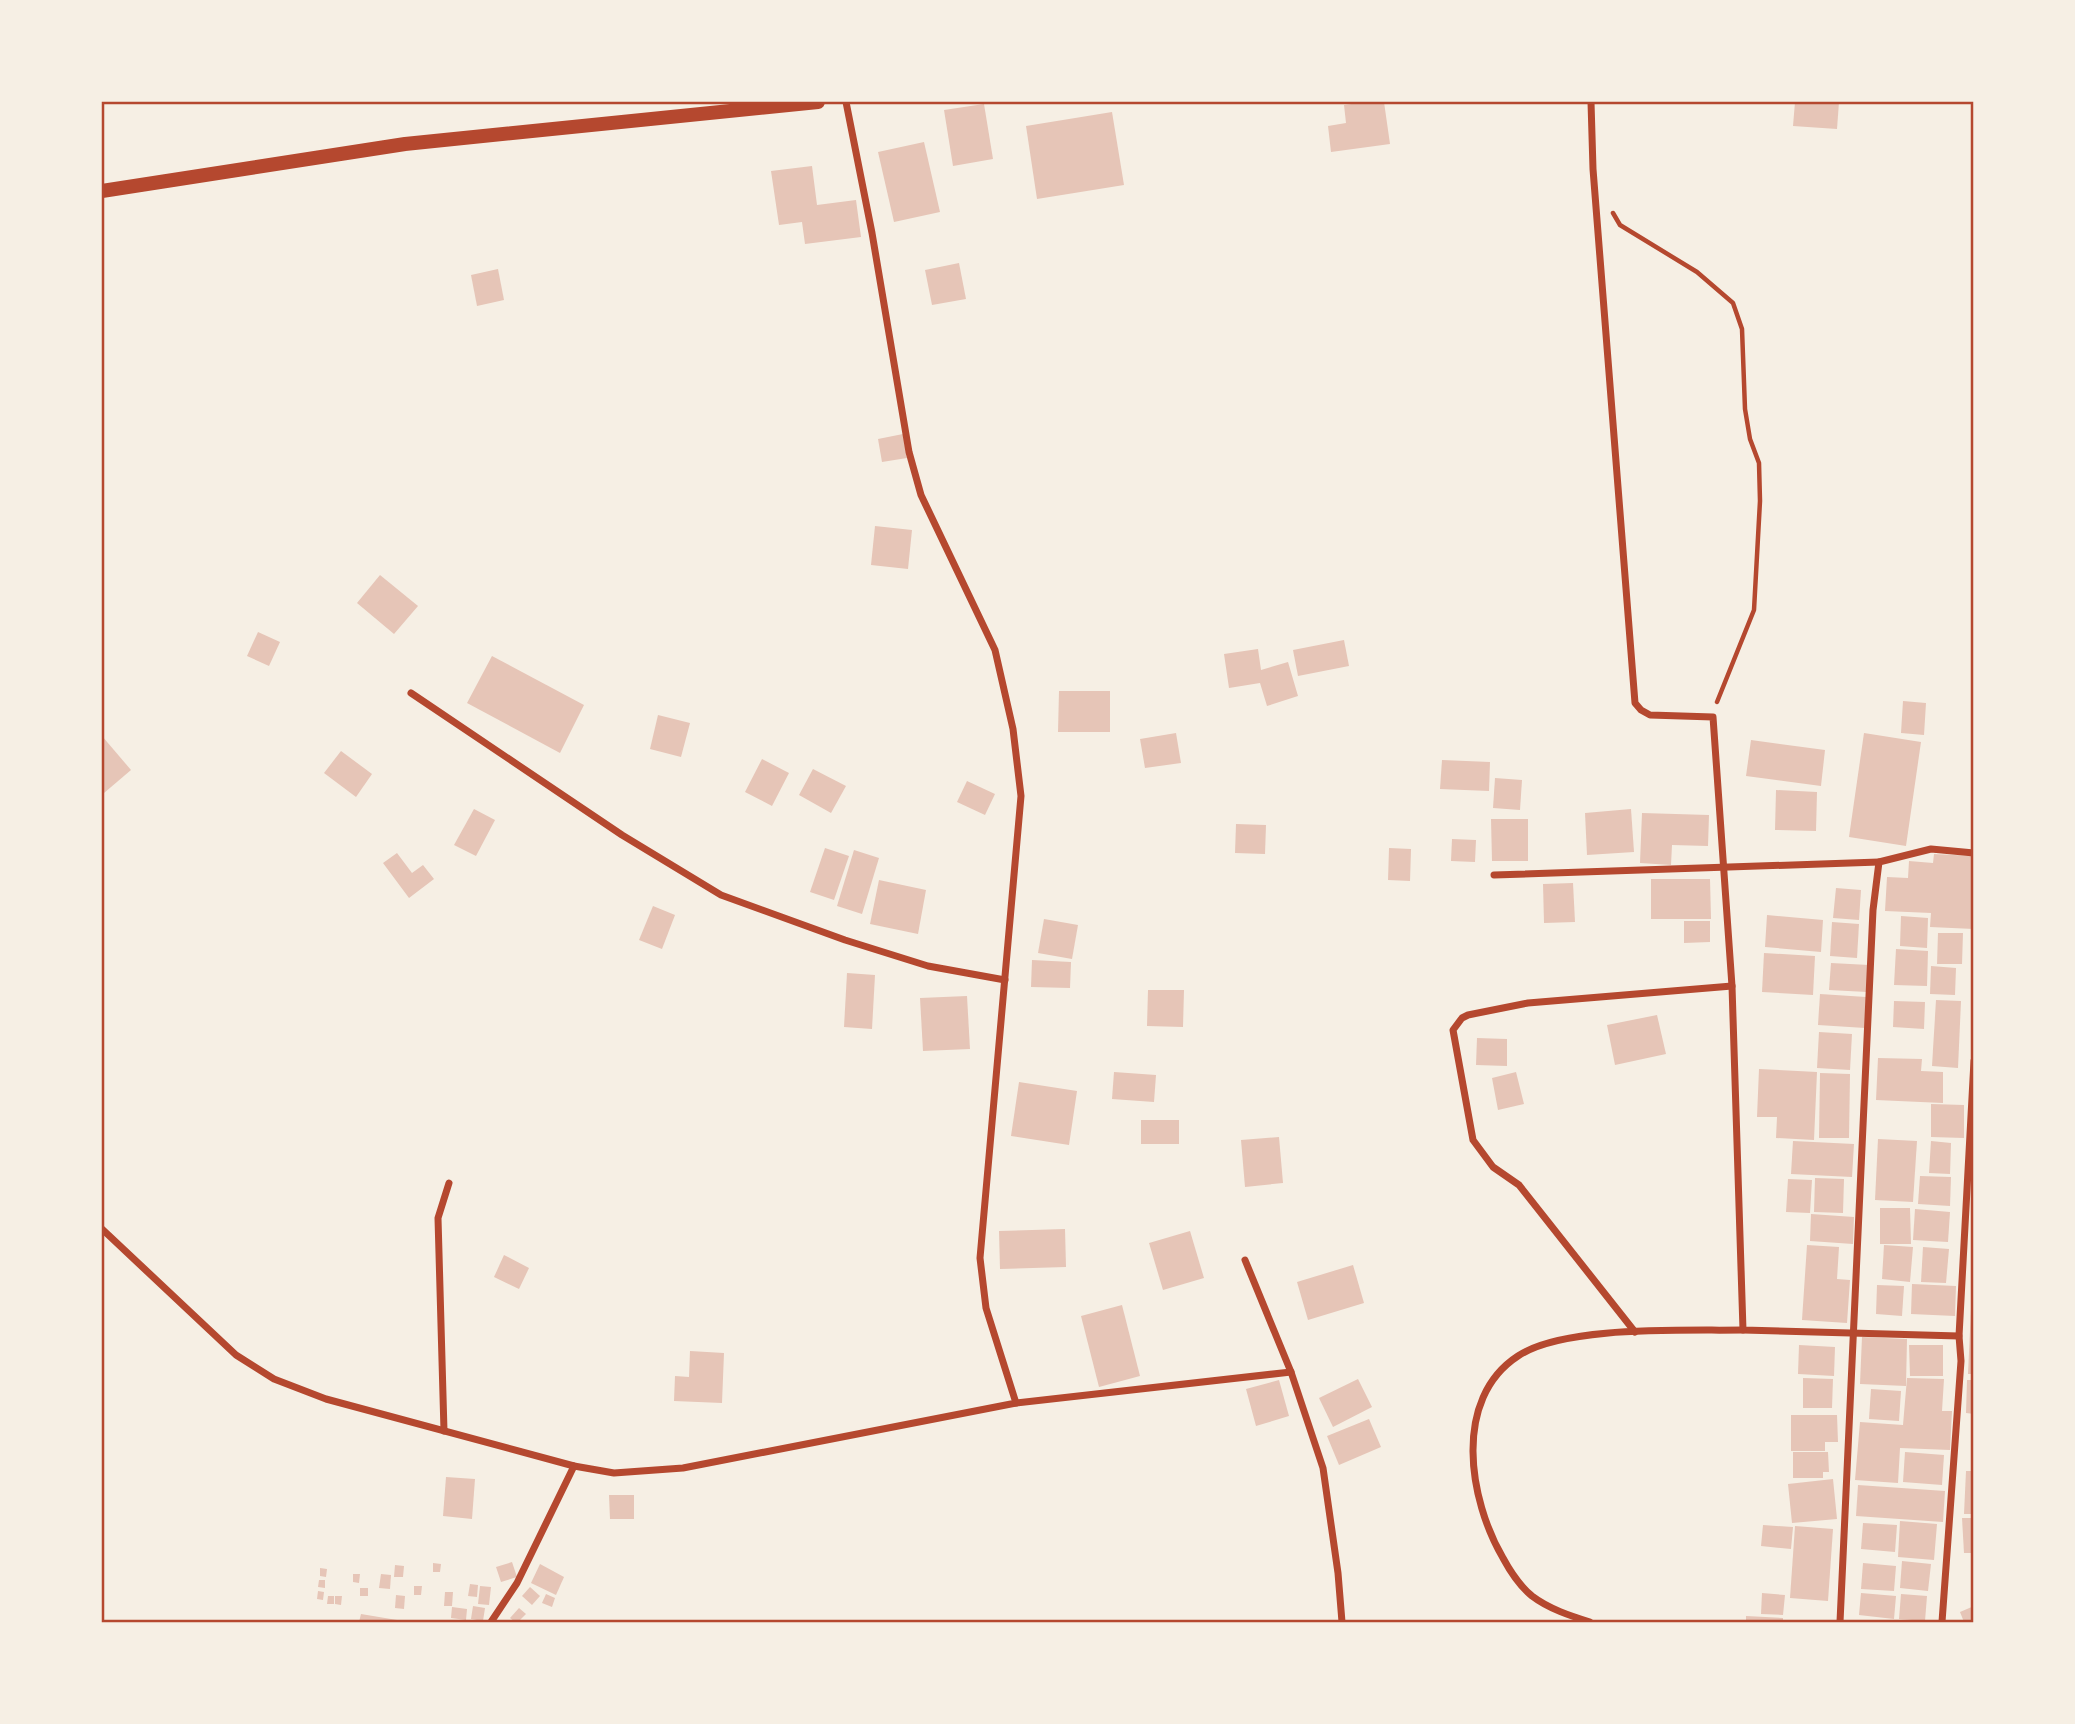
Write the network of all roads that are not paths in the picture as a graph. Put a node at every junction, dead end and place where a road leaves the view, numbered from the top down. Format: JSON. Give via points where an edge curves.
{"nodes":[{"id":1,"x":818,"y":102,"type":"edge"},
{"id":2,"x":846,"y":102,"type":"edge"},
{"id":3,"x":1591,"y":102,"type":"edge"},
{"id":4,"x":102,"y":191,"type":"edge"},
{"id":5,"x":411,"y":693,"type":"dead end"},
{"id":6,"x":1973,"y":853,"type":"edge"},
{"id":7,"x":1880,"y":862,"type":"junction"},
{"id":8,"x":1725,"y":868,"type":"junction"},
{"id":9,"x":1494,"y":875,"type":"dead end"},
{"id":10,"x":1005,"y":980,"type":"junction"},
{"id":11,"x":1732,"y":986,"type":"junction"},
{"id":12,"x":1973,"y":1061,"type":"edge"},
{"id":13,"x":449,"y":1183,"type":"dead end"},
{"id":14,"x":102,"y":1229,"type":"edge"},
{"id":15,"x":1245,"y":1260,"type":"dead end"},
{"id":16,"x":1743,"y":1329,"type":"junction"},
{"id":17,"x":1635,"y":1332,"type":"junction"},
{"id":18,"x":1854,"y":1332,"type":"junction"},
{"id":19,"x":1959,"y":1336,"type":"junction"},
{"id":20,"x":1291,"y":1372,"type":"junction"},
{"id":21,"x":1016,"y":1403,"type":"junction"},
{"id":22,"x":444,"y":1431,"type":"junction"},
{"id":23,"x":574,"y":1466,"type":"junction"},
{"id":24,"x":491,"y":1622,"type":"edge"},
{"id":25,"x":1342,"y":1622,"type":"edge"},
{"id":26,"x":1590,"y":1622,"type":"edge"},
{"id":27,"x":1840,"y":1622,"type":"edge"},
{"id":28,"x":1942,"y":1622,"type":"edge"}],
"edges":[{"from":1,"to":4,"type":"main road","via":[[405,144]]},
{"from":2,"to":10,"type":"street","via":[[909,452],[921,495],[995,650],[1013,729],[1021,796]]},
{"from":3,"to":8,"type":"street","via":[[1635,703],[1650,715],[1713,717]]},
{"from":5,"to":10,"type":"street","via":[[622,835],[721,895],[928,966]]},
{"from":6,"to":7,"type":"street","via":[[1931,849]]},
{"from":7,"to":8,"type":"street"},
{"from":7,"to":18,"type":"street","via":[[1873,910]]},
{"from":8,"to":9,"type":"street"},
{"from":8,"to":11,"type":"street"},
{"from":10,"to":21,"type":"street","via":[[980,1258],[986,1308]]},
{"from":11,"to":16,"type":"street"},
{"from":11,"to":17,"type":"street","via":[[1528,1003],[1468,1015],[1453,1030],[1473,1140],[1493,1167],[1519,1185]]},
{"from":12,"to":19,"type":"street"},
{"from":13,"to":22,"type":"street","via":[[438,1218]]},
{"from":14,"to":22,"type":"street","via":[[253,1368],[326,1399]]},
{"from":15,"to":20,"type":"street"},
{"from":16,"to":17,"type":"street"},
{"from":16,"to":18,"type":"street"},
{"from":17,"to":26,"type":"street","via":[[1563,1339],[1518,1356],[1488,1388],[1475,1433],[1480,1503],[1510,1571],[1532,1595]]},
{"from":18,"to":19,"type":"street"},
{"from":18,"to":27,"type":"street"},
{"from":19,"to":28,"type":"street"},
{"from":20,"to":21,"type":"street"},
{"from":20,"to":25,"type":"street","via":[[1323,1468]]},
{"from":21,"to":23,"type":"street","via":[[683,1468],[614,1473]]},
{"from":22,"to":23,"type":"street"},
{"from":23,"to":24,"type":"street","via":[[517,1583]]}]}
